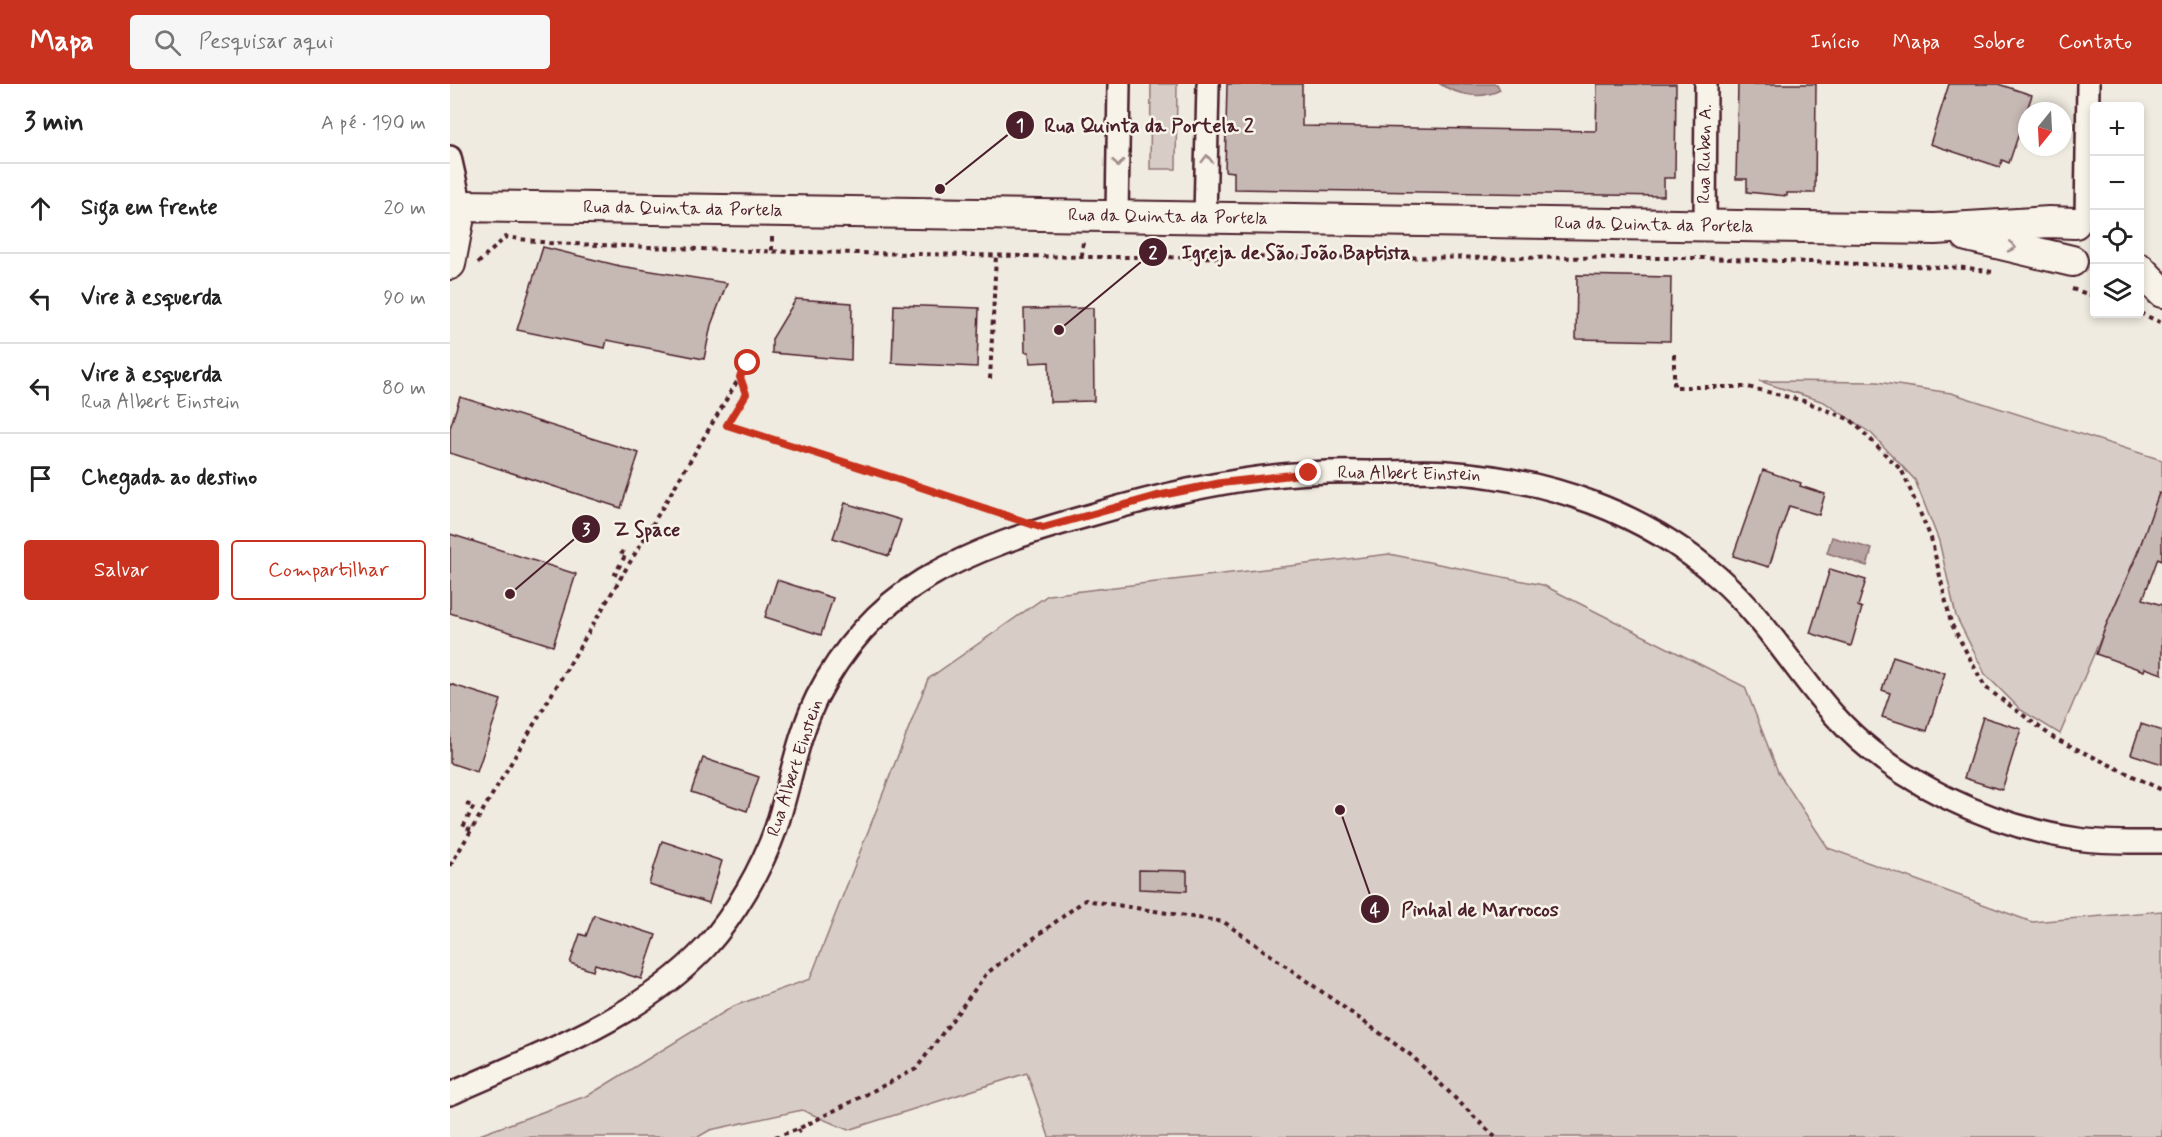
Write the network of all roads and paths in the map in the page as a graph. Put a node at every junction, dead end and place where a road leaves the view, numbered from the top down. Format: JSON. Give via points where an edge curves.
{"nodes":[{"id":1,"x":1119,"y":84,"type":"edge"},
{"id":2,"x":1208,"y":84,"type":"edge"},
{"id":3,"x":1706,"y":84,"type":"edge"},
{"id":4,"x":2088,"y":84,"type":"edge"},
{"id":5,"x":450,"y":157,"type":"edge"},
{"id":6,"x":461,"y":206,"type":"junction"},
{"id":7,"x":1117,"y":216,"type":"junction"},
{"id":8,"x":1205,"y":218,"type":"junction"},
{"id":9,"x":2085,"y":221,"type":"edge"},
{"id":10,"x":1705,"y":225,"type":"junction"},
{"id":11,"x":1935,"y":229,"type":"junction"},
{"id":12,"x":996,"y":255,"type":"junction"},
{"id":13,"x":462,"y":266,"type":"edge"},
{"id":14,"x":2083,"y":270,"type":"edge"},
{"id":15,"x":2000,"y":273,"type":"dead end"},
{"id":16,"x":2144,"y":274,"type":"edge"},
{"id":17,"x":2090,"y":287,"type":"edge"},
{"id":18,"x":2144,"y":288,"type":"edge"},
{"id":19,"x":2162,"y":293,"type":"edge"},
{"id":20,"x":1674,"y":354,"type":"dead end"},
{"id":21,"x":748,"y":363,"type":"dead end"},
{"id":22,"x":740,"y":377,"type":"junction"},
{"id":23,"x":990,"y":379,"type":"dead end"},
{"id":24,"x":1043,"y":528,"type":"junction"},
{"id":25,"x":620,"y":552,"type":"dead end"},
{"id":26,"x":623,"y":577,"type":"junction"},
{"id":27,"x":2162,"y":790,"type":"edge"},
{"id":28,"x":466,"y":804,"type":"dead end"},
{"id":29,"x":471,"y":830,"type":"junction"},
{"id":30,"x":2162,"y":842,"type":"edge"},
{"id":31,"x":450,"y":866,"type":"edge"},
{"id":32,"x":450,"y":1094,"type":"edge"},
{"id":33,"x":798,"y":1129,"type":"junction"},
{"id":34,"x":775,"y":1137,"type":"edge"},
{"id":35,"x":802,"y":1137,"type":"edge"},
{"id":36,"x":1495,"y":1137,"type":"edge"}],
"edges":[{"from":1,"to":7,"type":"street","one_way":true},
{"from":8,"to":2,"type":"street","one_way":true},
{"from":3,"to":10,"type":"street","name":"Rua Ruben A."},
{"from":4,"to":9,"type":"street"},
{"from":5,"to":6,"type":"street"},
{"from":6,"to":7,"type":"street","name":"Rua da Quinta da Portela"},
{"from":6,"to":13,"type":"street"},
{"from":7,"to":8,"type":"street","name":"Rua da Quinta da Portela"},
{"from":8,"to":10,"type":"street","name":"Rua da Quinta da Portela"},
{"from":9,"to":11,"type":"street","name":"Rua da Quinta da Portela"},
{"from":9,"to":14,"type":"street","via":[[2069,228],[2064,241],[2067,255]]},
{"from":10,"to":11,"type":"street","name":"Rua da Quinta da Portela"},
{"from":11,"to":14,"type":"street","name":"Rua da Quinta da Portela","one_way":true},
{"from":12,"to":13,"type":"path","via":[[750,251],[549,243],[506,237]]},
{"from":12,"to":15,"type":"path","via":[[1704,258],[1968,268]]},
{"from":12,"to":23,"type":"path"},
{"from":14,"to":17,"type":"path"},
{"from":16,"to":19,"type":"street"},
{"from":18,"to":19,"type":"street"},
{"from":20,"to":27,"type":"path","via":[[1674,387],[1748,387],[1804,401],[1851,420],[1902,471],[1931,538],[1951,623],[1985,687],[2054,738]]},
{"from":21,"to":22,"type":"path"},
{"from":22,"to":24,"type":"path","via":[[746,394],[727,425]]},
{"from":22,"to":26,"type":"path"},
{"from":24,"to":30,"type":"street","name":"Rua Albert Einstein","via":[[1157,496],[1221,483],[1309,473],[1443,471],[1551,488],[1595,502],[1685,550],[1722,580],[1765,626],[1836,718],[1897,769],[1941,795],[1992,818],[2038,832],[2080,840]]},
{"from":24,"to":32,"type":"street","name":"Rua Albert Einstein","via":[[994,546],[919,582],[864,628],[837,661],[802,735],[766,854],[736,907],[706,946],[662,987],[621,1015]]},
{"from":25,"to":26,"type":"path","via":[[626,554],[615,573]]},
{"from":26,"to":29,"type":"path"},
{"from":28,"to":29,"type":"path","via":[[474,806],[463,827]]},
{"from":29,"to":31,"type":"path"},
{"from":33,"to":34,"type":"path"},
{"from":33,"to":35,"type":"path"},
{"from":33,"to":36,"type":"path","via":[[916,1069],[987,973],[1085,900],[1224,922],[1412,1056]]}]}
